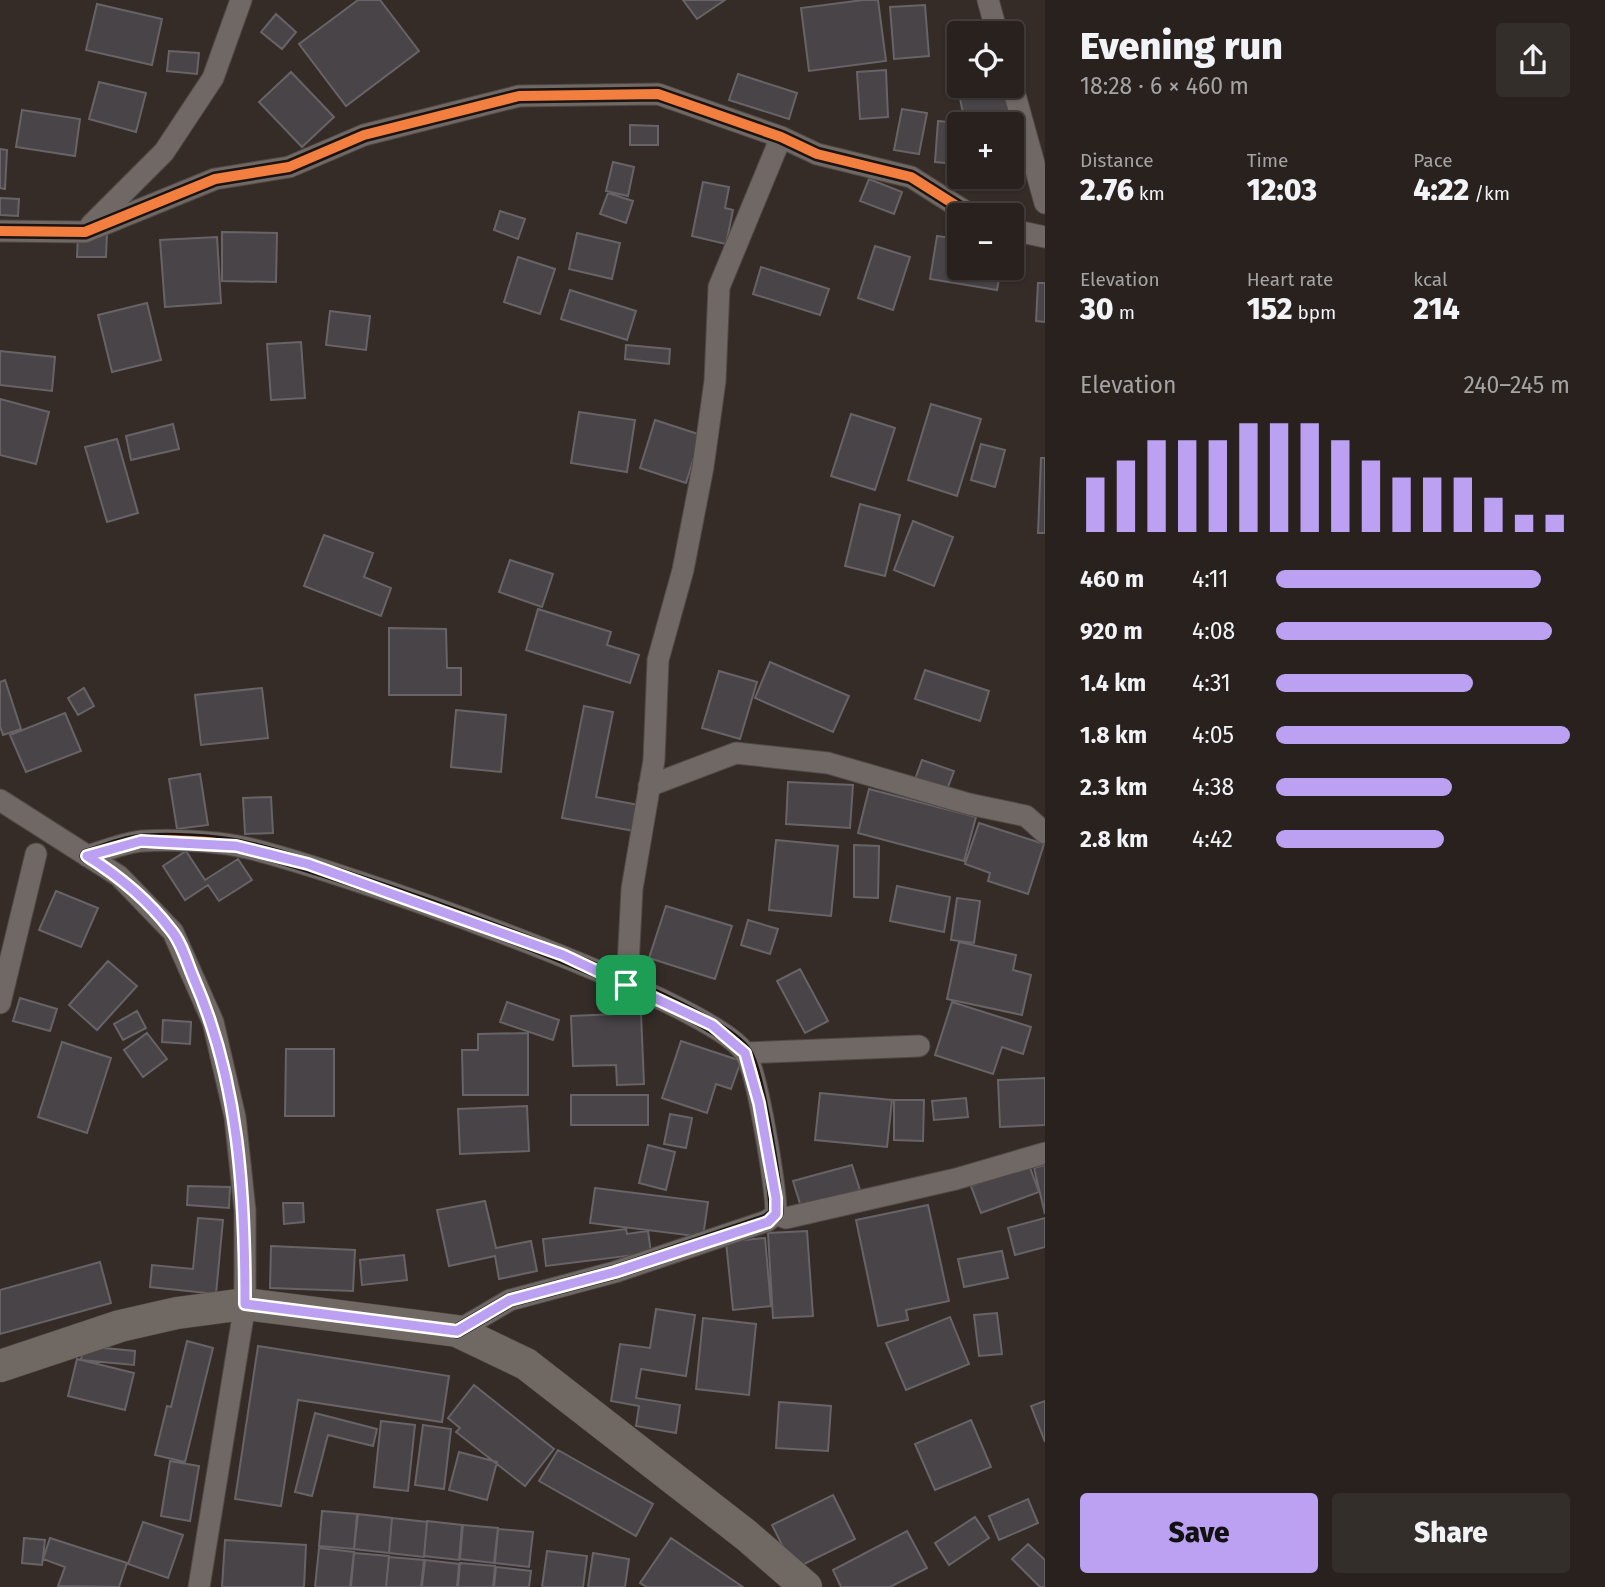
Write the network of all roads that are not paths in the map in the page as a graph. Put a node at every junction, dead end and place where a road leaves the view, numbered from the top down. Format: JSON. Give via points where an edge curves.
{"nodes":[{"id":1,"x":241,"y":0,"type":"edge"},
{"id":2,"x":988,"y":0,"type":"edge"},
{"id":3,"x":994,"y":21,"type":"edge"},
{"id":4,"x":1016,"y":98,"type":"edge"},
{"id":5,"x":781,"y":137,"type":"junction"},
{"id":6,"x":952,"y":203,"type":"edge"},
{"id":7,"x":1045,"y":203,"type":"edge"},
{"id":8,"x":0,"y":231,"type":"edge"},
{"id":9,"x":85,"y":232,"type":"junction"},
{"id":10,"x":1024,"y":233,"type":"edge"},
{"id":11,"x":1045,"y":237,"type":"edge"},
{"id":12,"x":649,"y":786,"type":"junction"},
{"id":13,"x":0,"y":800,"type":"edge"},
{"id":14,"x":1045,"y":833,"type":"edge"},
{"id":15,"x":36,"y":854,"type":"dead end"},
{"id":16,"x":87,"y":856,"type":"junction"},
{"id":17,"x":626,"y":985,"type":"junction"},
{"id":18,"x":0,"y":1003,"type":"edge"},
{"id":19,"x":919,"y":1046,"type":"dead end"},
{"id":20,"x":745,"y":1053,"type":"junction"},
{"id":21,"x":1045,"y":1153,"type":"edge"},
{"id":22,"x":776,"y":1214,"type":"junction"},
{"id":23,"x":245,"y":1304,"type":"junction"},
{"id":24,"x":457,"y":1331,"type":"junction"},
{"id":25,"x":0,"y":1366,"type":"edge"},
{"id":26,"x":199,"y":1587,"type":"edge"},
{"id":27,"x":806,"y":1587,"type":"edge"}],
"edges":[{"from":1,"to":9,"type":"street","via":[[212,78],[164,152]]},
{"from":2,"to":3,"type":"street"},
{"from":4,"to":7,"type":"street"},
{"from":5,"to":6,"type":"street","via":[[817,153],[911,177]]},
{"from":5,"to":9,"type":"street","via":[[658,94],[519,96],[364,135],[289,167],[215,178]]},
{"from":5,"to":12,"type":"street","via":[[719,287],[715,381],[703,467],[683,570],[658,660]]},
{"from":8,"to":9,"type":"street"},
{"from":10,"to":11,"type":"street"},
{"from":12,"to":14,"type":"street","via":[[736,753],[828,763],[1026,816]]},
{"from":12,"to":17,"type":"street","via":[[632,889]]},
{"from":13,"to":16,"type":"street"},
{"from":15,"to":18,"type":"street"},
{"from":16,"to":17,"type":"street","via":[[141,841],[236,846],[308,864],[563,955]]},
{"from":16,"to":23,"type":"street","via":[[119,876],[173,932],[213,1022],[237,1131],[245,1210]]},
{"from":17,"to":20,"type":"street","via":[[712,1025]]},
{"from":19,"to":20,"type":"street"},
{"from":20,"to":22,"type":"street","via":[[759,1103]]},
{"from":21,"to":22,"type":"street","via":[[956,1179],[786,1218]]},
{"from":22,"to":24,"type":"street","via":[[768,1222],[615,1272],[510,1300]]},
{"from":23,"to":24,"type":"street"},
{"from":23,"to":25,"type":"street","via":[[120,1326]]},
{"from":23,"to":26,"type":"street"},
{"from":24,"to":27,"type":"street","via":[[526,1364]]}]}
